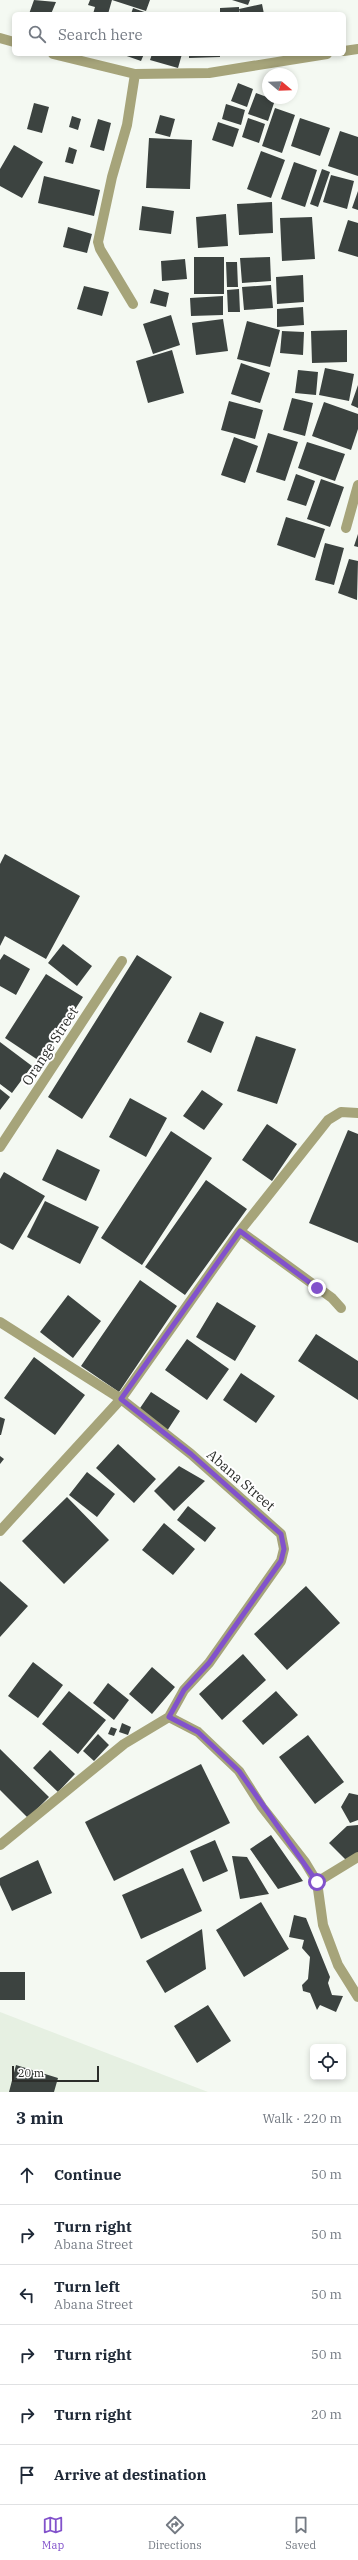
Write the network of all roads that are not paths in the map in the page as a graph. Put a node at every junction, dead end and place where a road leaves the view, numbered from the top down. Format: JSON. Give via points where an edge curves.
{"nodes":[{"id":1,"x":0,"y":38,"type":"edge"},
{"id":2,"x":12,"y":41,"type":"edge"},
{"id":3,"x":358,"y":49,"type":"edge"},
{"id":4,"x":346,"y":51,"type":"edge"},
{"id":5,"x":61,"y":56,"type":"edge"},
{"id":6,"x":315,"y":56,"type":"edge"},
{"id":7,"x":135,"y":74,"type":"junction"},
{"id":8,"x":133,"y":304,"type":"dead end"},
{"id":9,"x":358,"y":486,"type":"edge"},
{"id":10,"x":346,"y":528,"type":"dead end"},
{"id":11,"x":122,"y":961,"type":"dead end"},
{"id":12,"x":358,"y":1113,"type":"edge"},
{"id":13,"x":0,"y":1146,"type":"edge"},
{"id":14,"x":240,"y":1231,"type":"junction"},
{"id":15,"x":341,"y":1308,"type":"dead end"},
{"id":16,"x":0,"y":1322,"type":"edge"},
{"id":17,"x":121,"y":1399,"type":"junction"},
{"id":18,"x":0,"y":1531,"type":"edge"},
{"id":19,"x":169,"y":1717,"type":"junction"},
{"id":20,"x":0,"y":1845,"type":"edge"},
{"id":21,"x":358,"y":1857,"type":"edge"},
{"id":22,"x":317,"y":1882,"type":"junction"},
{"id":23,"x":358,"y":1997,"type":"edge"}],
"edges":[{"from":1,"to":2,"type":"street"},
{"from":3,"to":4,"type":"street"},
{"from":5,"to":7,"type":"street"},
{"from":6,"to":7,"type":"street","via":[[209,73]]},
{"from":7,"to":8,"type":"street","via":[[127,124],[98,242]]},
{"from":9,"to":10,"type":"street"},
{"from":11,"to":13,"type":"street","name":"Orange Street"},
{"from":12,"to":14,"type":"street","via":[[342,1112],[328,1120]]},
{"from":14,"to":15,"type":"street","via":[[332,1298]]},
{"from":14,"to":17,"type":"street"},
{"from":16,"to":17,"type":"street","name":"Abana Street"},
{"from":17,"to":18,"type":"street"},
{"from":17,"to":19,"type":"street","name":"Abana Street","via":[[191,1454],[264,1518],[281,1534],[284,1549],[281,1561],[209,1663],[184,1690]]},
{"from":19,"to":20,"type":"street","via":[[124,1744]]},
{"from":19,"to":22,"type":"street","via":[[198,1732],[239,1771]]},
{"from":21,"to":22,"type":"street"},
{"from":22,"to":23,"type":"street","via":[[323,1925],[338,1965]]}]}
